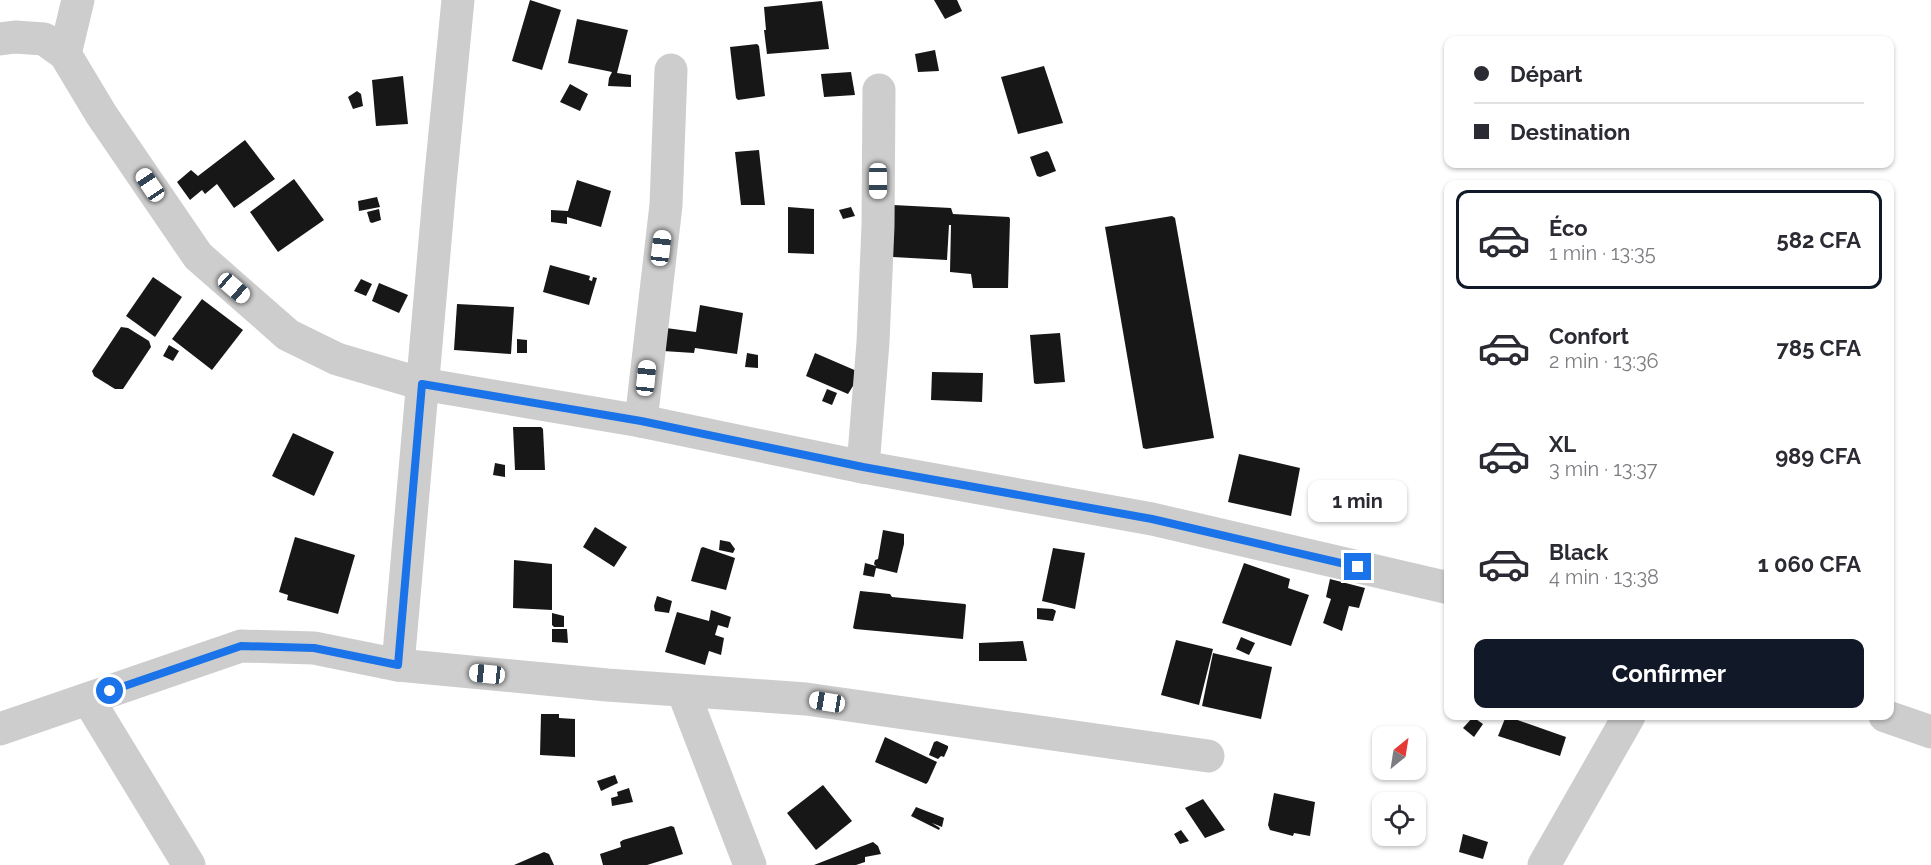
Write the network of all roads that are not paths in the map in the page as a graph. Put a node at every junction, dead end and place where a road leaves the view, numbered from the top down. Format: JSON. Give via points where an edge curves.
{"nodes":[{"id":1,"x":78,"y":0,"type":"edge"},
{"id":2,"x":458,"y":0,"type":"edge"},
{"id":3,"x":0,"y":39,"type":"edge"},
{"id":4,"x":65,"y":54,"type":"junction"},
{"id":5,"x":671,"y":70,"type":"dead end"},
{"id":6,"x":879,"y":90,"type":"dead end"},
{"id":7,"x":422,"y":384,"type":"junction"},
{"id":8,"x":641,"y":421,"type":"junction"},
{"id":9,"x":863,"y":467,"type":"junction"},
{"id":10,"x":1444,"y":587,"type":"edge"},
{"id":11,"x":398,"y":665,"type":"junction"},
{"id":12,"x":682,"y":691,"type":"junction"},
{"id":13,"x":88,"y":699,"type":"junction"},
{"id":14,"x":1894,"y":719,"type":"edge"},
{"id":15,"x":1627,"y":720,"type":"edge"},
{"id":16,"x":0,"y":729,"type":"edge"},
{"id":17,"x":1931,"y":732,"type":"edge"},
{"id":18,"x":1208,"y":756,"type":"dead end"},
{"id":19,"x":189,"y":865,"type":"edge"},
{"id":20,"x":750,"y":865,"type":"edge"},
{"id":21,"x":1544,"y":865,"type":"edge"}],
"edges":[{"from":1,"to":4,"type":"street"},
{"from":2,"to":7,"type":"street"},
{"from":3,"to":4,"type":"street","via":[[44,39]]},
{"from":4,"to":7,"type":"street","via":[[198,256],[288,335],[337,359]]},
{"from":5,"to":8,"type":"street","via":[[666,205]]},
{"from":6,"to":9,"type":"street","via":[[878,226]]},
{"from":7,"to":8,"type":"street"},
{"from":7,"to":11,"type":"street"},
{"from":8,"to":9,"type":"street"},
{"from":9,"to":10,"type":"street","via":[[1152,519]]},
{"from":11,"to":12,"type":"street"},
{"from":11,"to":13,"type":"street","via":[[314,648],[241,646]]},
{"from":12,"to":18,"type":"street","via":[[806,699]]},
{"from":12,"to":20,"type":"street"},
{"from":13,"to":16,"type":"street"},
{"from":13,"to":19,"type":"street"},
{"from":14,"to":17,"type":"street"},
{"from":15,"to":21,"type":"street"}]}
